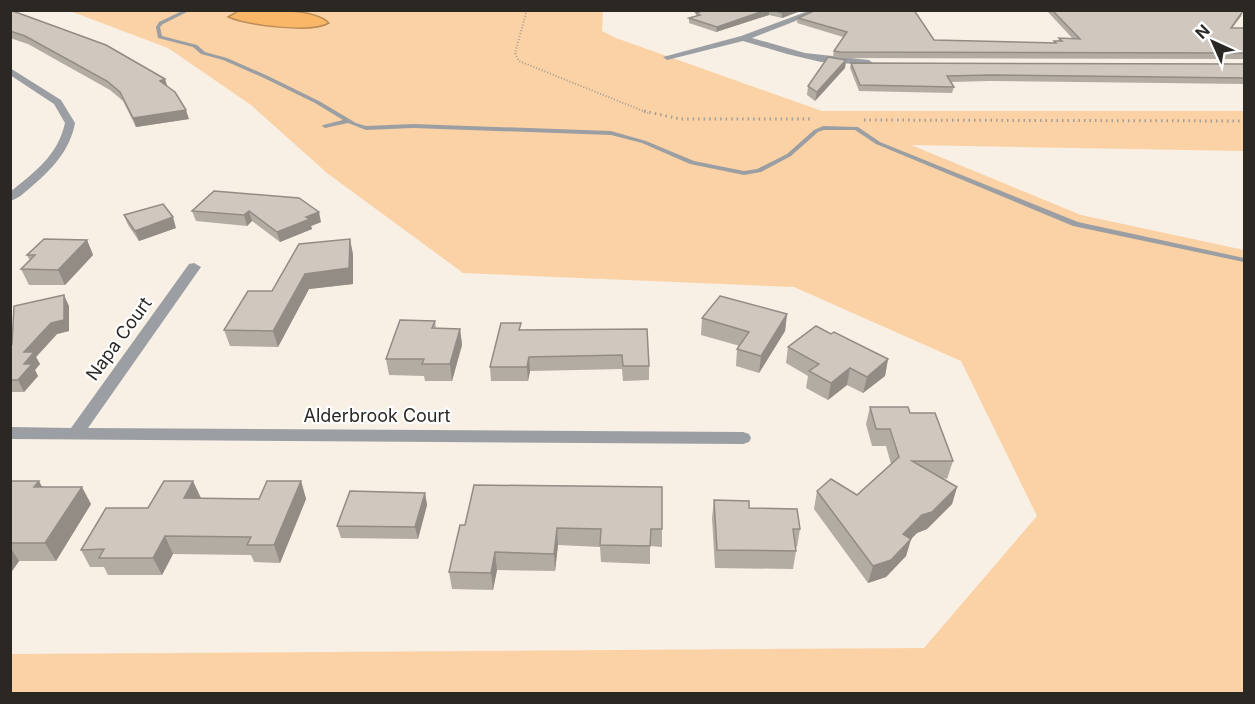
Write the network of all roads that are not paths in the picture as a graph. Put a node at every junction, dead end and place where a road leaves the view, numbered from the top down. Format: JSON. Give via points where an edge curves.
{"nodes":[{"id":1,"x":189,"y":10,"type":"edge"},
{"id":2,"x":820,"y":10,"type":"edge"},
{"id":3,"x":744,"y":38,"type":"junction"},
{"id":4,"x":667,"y":57,"type":"dead end"},
{"id":5,"x":875,"y":63,"type":"edge"},
{"id":6,"x":10,"y":71,"type":"edge"},
{"id":7,"x":349,"y":121,"type":"junction"},
{"id":8,"x":325,"y":126,"type":"dead end"},
{"id":9,"x":10,"y":198,"type":"edge"},
{"id":10,"x":1245,"y":260,"type":"edge"},
{"id":11,"x":194,"y":267,"type":"dead end"},
{"id":12,"x":10,"y":433,"type":"edge"},
{"id":13,"x":76,"y":434,"type":"junction"},
{"id":14,"x":743,"y":438,"type":"dead end"}],
"edges":[{"from":1,"to":7,"type":"lane","via":[[161,23],[160,37],[195,46],[203,53],[266,77]]},
{"from":2,"to":3,"type":"street"},
{"from":3,"to":4,"type":"street"},
{"from":3,"to":5,"type":"street","via":[[816,59]]},
{"from":6,"to":9,"type":"street","via":[[58,102],[70,123],[59,154]]},
{"from":7,"to":8,"type":"lane"},
{"from":7,"to":10,"type":"lane","via":[[366,128],[611,133],[644,142],[692,163],[744,173],[759,171],[789,155],[816,131],[851,127],[878,143],[1076,224]]},
{"from":11,"to":13,"type":"street","name":"Napa Court"},
{"from":12,"to":13,"type":"street","name":"Alderbrook Court"},
{"from":13,"to":14,"type":"street","name":"Alderbrook Court"}]}
